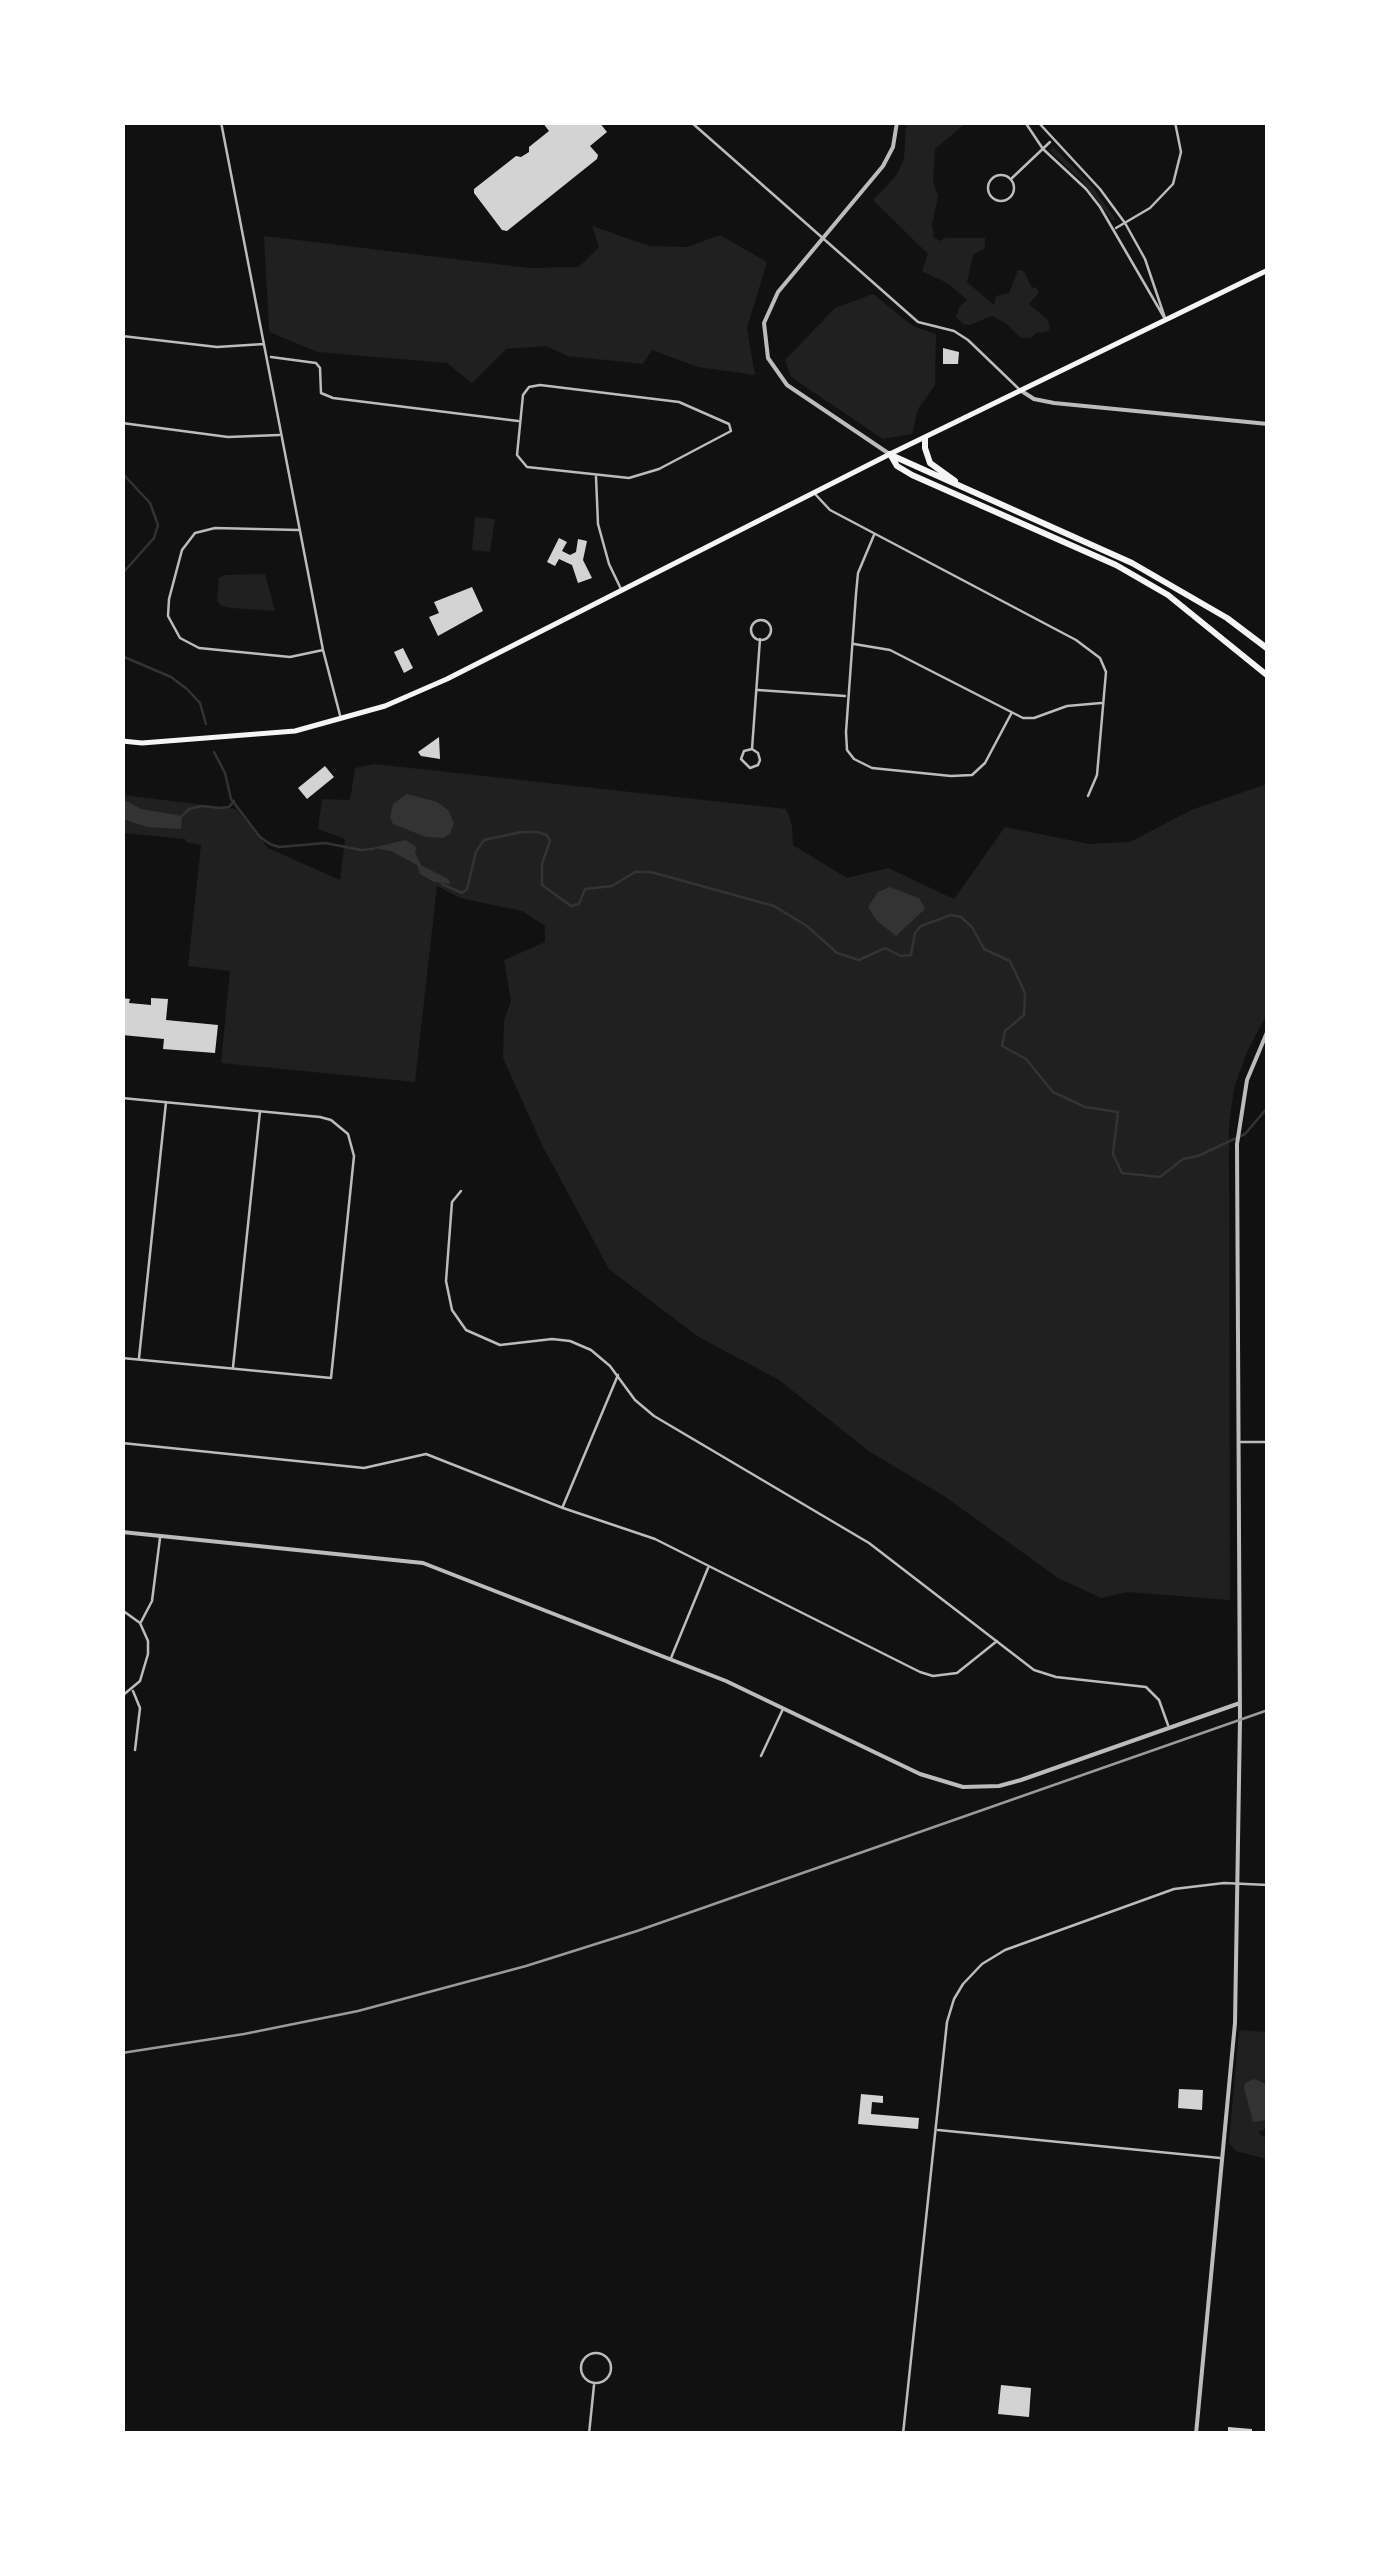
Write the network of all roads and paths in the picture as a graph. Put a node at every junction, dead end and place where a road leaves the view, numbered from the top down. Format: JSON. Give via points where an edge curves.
{"nodes":[{"id":1,"x":221,"y":122,"type":"edge"},
{"id":2,"x":691,"y":122,"type":"edge"},
{"id":3,"x":897,"y":122,"type":"edge"},
{"id":4,"x":1026,"y":122,"type":"edge"},
{"id":5,"x":1038,"y":122,"type":"edge"},
{"id":6,"x":1175,"y":122,"type":"edge"},
{"id":7,"x":1052,"y":140,"type":"junction"},
{"id":8,"x":1043,"y":149,"type":"junction"},
{"id":9,"x":1011,"y":179,"type":"junction"},
{"id":10,"x":1125,"y":224,"type":"junction"},
{"id":11,"x":1115,"y":229,"type":"junction"},
{"id":12,"x":824,"y":238,"type":"junction"},
{"id":13,"x":1268,"y":270,"type":"edge"},
{"id":14,"x":1165,"y":320,"type":"junction"},
{"id":15,"x":122,"y":336,"type":"edge"},
{"id":16,"x":266,"y":344,"type":"junction"},
{"id":17,"x":268,"y":357,"type":"junction"},
{"id":18,"x":1020,"y":390,"type":"junction"},
{"id":19,"x":520,"y":421,"type":"junction"},
{"id":20,"x":122,"y":423,"type":"edge"},
{"id":21,"x":1268,"y":424,"type":"edge"},
{"id":22,"x":280,"y":434,"type":"junction"},
{"id":23,"x":925,"y":438,"type":"junction"},
{"id":24,"x":890,"y":454,"type":"junction"},
{"id":25,"x":596,"y":475,"type":"junction"},
{"id":26,"x":969,"y":490,"type":"junction"},
{"id":27,"x":814,"y":493,"type":"junction"},
{"id":28,"x":300,"y":530,"type":"junction"},
{"id":29,"x":874,"y":534,"type":"junction"},
{"id":30,"x":621,"y":590,"type":"junction"},
{"id":31,"x":760,"y":640,"type":"dead end"},
{"id":32,"x":852,"y":644,"type":"junction"},
{"id":33,"x":1268,"y":649,"type":"edge"},
{"id":34,"x":323,"y":650,"type":"junction"},
{"id":35,"x":1268,"y":676,"type":"edge"},
{"id":36,"x":757,"y":690,"type":"junction"},
{"id":37,"x":848,"y":696,"type":"junction"},
{"id":38,"x":1103,"y":704,"type":"junction"},
{"id":39,"x":1011,"y":714,"type":"junction"},
{"id":40,"x":342,"y":721,"type":"junction"},
{"id":41,"x":122,"y":745,"type":"edge"},
{"id":42,"x":752,"y":749,"type":"dead end"},
{"id":43,"x":1088,"y":796,"type":"dead end"},
{"id":44,"x":1268,"y":1030,"type":"edge"},
{"id":45,"x":122,"y":1098,"type":"edge"},
{"id":46,"x":166,"y":1102,"type":"junction"},
{"id":47,"x":260,"y":1110,"type":"junction"},
{"id":48,"x":462,"y":1191,"type":"dead end"},
{"id":49,"x":122,"y":1358,"type":"edge"},
{"id":50,"x":139,"y":1360,"type":"junction"},
{"id":51,"x":233,"y":1368,"type":"junction"},
{"id":52,"x":618,"y":1376,"type":"junction"},
{"id":53,"x":1239,"y":1442,"type":"junction"},
{"id":54,"x":1268,"y":1442,"type":"edge"},
{"id":55,"x":122,"y":1443,"type":"edge"},
{"id":56,"x":563,"y":1508,"type":"junction"},
{"id":57,"x":122,"y":1532,"type":"edge"},
{"id":58,"x":160,"y":1535,"type":"junction"},
{"id":59,"x":708,"y":1568,"type":"junction"},
{"id":60,"x":122,"y":1610,"type":"edge"},
{"id":61,"x":140,"y":1623,"type":"junction"},
{"id":62,"x":997,"y":1641,"type":"junction"},
{"id":63,"x":670,"y":1660,"type":"junction"},
{"id":64,"x":132,"y":1690,"type":"junction"},
{"id":65,"x":122,"y":1696,"type":"edge"},
{"id":66,"x":1240,"y":1703,"type":"junction"},
{"id":67,"x":783,"y":1708,"type":"junction"},
{"id":68,"x":1168,"y":1727,"type":"junction"},
{"id":69,"x":135,"y":1750,"type":"dead end"},
{"id":70,"x":760,"y":1756,"type":"dead end"},
{"id":71,"x":1238,"y":1882,"type":"junction"},
{"id":72,"x":1268,"y":1885,"type":"edge"},
{"id":73,"x":936,"y":2130,"type":"junction"},
{"id":74,"x":1220,"y":2158,"type":"junction"},
{"id":75,"x":594,"y":2382,"type":"junction"},
{"id":76,"x":589,"y":2434,"type":"edge"},
{"id":77,"x":903,"y":2434,"type":"edge"},
{"id":78,"x":1196,"y":2434,"type":"edge"}],
"edges":[{"from":1,"to":16,"type":"street"},
{"from":2,"to":12,"type":"street"},
{"from":3,"to":12,"type":"street","via":[[884,166]]},
{"from":4,"to":8,"type":"street"},
{"from":5,"to":7,"type":"street"},
{"from":6,"to":10,"type":"street","via":[[1181,152],[1173,184]]},
{"from":7,"to":8,"type":"street"},
{"from":7,"to":10,"type":"street"},
{"from":8,"to":9,"type":"street"},
{"from":8,"to":11,"type":"street"},
{"from":9,"to":9,"type":"street","via":[[991,180],[994,199],[1010,198]]},
{"from":10,"to":11,"type":"street"},
{"from":10,"to":14,"type":"street"},
{"from":11,"to":14,"type":"street"},
{"from":12,"to":18,"type":"street","via":[[918,322],[968,340]]},
{"from":12,"to":24,"type":"street","via":[[768,310],[768,358],[786,385]]},
{"from":13,"to":14,"type":"main road"},
{"from":14,"to":18,"type":"main road"},
{"from":15,"to":16,"type":"street","via":[[217,347]]},
{"from":16,"to":17,"type":"street"},
{"from":17,"to":19,"type":"street","via":[[316,364],[326,397]]},
{"from":17,"to":22,"type":"street"},
{"from":18,"to":21,"type":"street","via":[[1054,403]]},
{"from":18,"to":23,"type":"main road"},
{"from":19,"to":25,"type":"street","via":[[523,464]]},
{"from":19,"to":25,"type":"street","via":[[523,395],[540,384],[679,402],[732,427],[728,435],[649,473]]},
{"from":20,"to":22,"type":"street","via":[[246,438]]},
{"from":22,"to":28,"type":"street"},
{"from":23,"to":24,"type":"main road"},
{"from":23,"to":26,"type":"highway","via":[[930,463]]},
{"from":24,"to":26,"type":"highway"},
{"from":24,"to":27,"type":"main road"},
{"from":24,"to":35,"type":"highway","via":[[912,474],[1168,595]]},
{"from":25,"to":30,"type":"street","via":[[598,524]]},
{"from":26,"to":33,"type":"highway","via":[[1132,563]]},
{"from":27,"to":29,"type":"street","via":[[830,510]]},
{"from":27,"to":30,"type":"main road"},
{"from":28,"to":34,"type":"street"},
{"from":28,"to":34,"type":"street","via":[[194,533],[182,550],[168,616],[180,638],[199,648],[290,656]]},
{"from":29,"to":32,"type":"street","via":[[858,573]]},
{"from":29,"to":38,"type":"street","via":[[1091,648],[1106,672]]},
{"from":30,"to":40,"type":"main road","via":[[447,679]]},
{"from":31,"to":36,"type":"street"},
{"from":32,"to":37,"type":"street"},
{"from":32,"to":39,"type":"street","via":[[890,650]]},
{"from":34,"to":40,"type":"street"},
{"from":36,"to":37,"type":"street"},
{"from":36,"to":42,"type":"street"},
{"from":37,"to":39,"type":"street","via":[[846,742],[854,759],[872,768],[972,775]]},
{"from":38,"to":39,"type":"street","via":[[1066,706],[1034,718]]},
{"from":38,"to":43,"type":"street","via":[[1097,775]]},
{"from":40,"to":41,"type":"main road"},
{"from":44,"to":53,"type":"street","via":[[1246,1080],[1237,1144]]},
{"from":45,"to":46,"type":"street"},
{"from":46,"to":47,"type":"street"},
{"from":46,"to":50,"type":"street"},
{"from":47,"to":51,"type":"street"},
{"from":47,"to":51,"type":"street","via":[[331,1120],[352,1143],[331,1378]]},
{"from":48,"to":52,"type":"street","via":[[452,1202],[446,1280],[452,1310],[466,1330],[500,1345],[570,1341],[591,1350]]},
{"from":49,"to":50,"type":"street"},
{"from":50,"to":51,"type":"street"},
{"from":52,"to":56,"type":"street"},
{"from":52,"to":62,"type":"street","via":[[654,1416],[868,1543]]},
{"from":53,"to":54,"type":"street"},
{"from":53,"to":66,"type":"street"},
{"from":55,"to":56,"type":"street","via":[[364,1468],[426,1454]]},
{"from":56,"to":59,"type":"street","via":[[655,1539]]},
{"from":57,"to":58,"type":"street"},
{"from":58,"to":61,"type":"street","via":[[152,1601]]},
{"from":58,"to":63,"type":"street","via":[[423,1563]]},
{"from":59,"to":62,"type":"street","via":[[933,1676],[958,1673]]},
{"from":59,"to":63,"type":"street"},
{"from":60,"to":61,"type":"street"},
{"from":61,"to":64,"type":"street","via":[[148,1654]]},
{"from":62,"to":68,"type":"street","via":[[1045,1675],[1146,1687],[1159,1700]]},
{"from":63,"to":67,"type":"street"},
{"from":64,"to":65,"type":"street"},
{"from":64,"to":69,"type":"street","via":[[140,1708]]},
{"from":66,"to":68,"type":"street"},
{"from":66,"to":71,"type":"street"},
{"from":67,"to":68,"type":"street","via":[[920,1774],[979,1788],[1021,1780]]},
{"from":67,"to":70,"type":"street"},
{"from":71,"to":72,"type":"street"},
{"from":71,"to":73,"type":"street","via":[[1174,1889],[1004,1950],[982,1964],[956,1995],[947,2022]]},
{"from":71,"to":74,"type":"street","via":[[1235,2023]]},
{"from":73,"to":74,"type":"street"},
{"from":73,"to":77,"type":"street"},
{"from":74,"to":78,"type":"street"},
{"from":75,"to":75,"type":"street","via":[[610,2372],[610,2362],[599,2353],[581,2365]]},
{"from":75,"to":76,"type":"street"}]}
